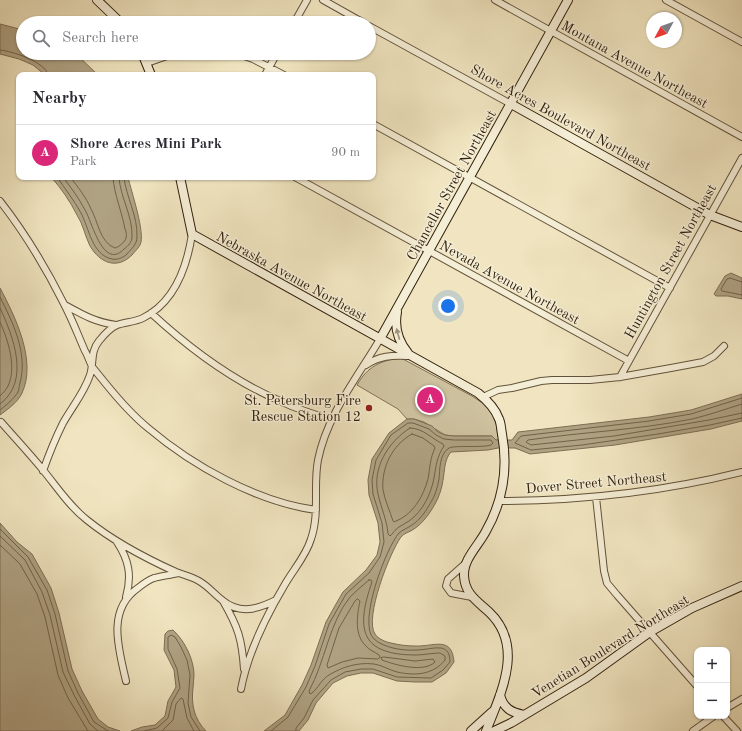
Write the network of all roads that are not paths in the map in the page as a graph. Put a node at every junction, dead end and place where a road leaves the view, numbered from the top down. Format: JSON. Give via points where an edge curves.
{"nodes":[{"id":1,"x":97,"y":0,"type":"edge"},
{"id":2,"x":306,"y":0,"type":"edge"},
{"id":3,"x":323,"y":0,"type":"edge"},
{"id":4,"x":494,"y":0,"type":"edge"},
{"id":5,"x":568,"y":0,"type":"edge"},
{"id":6,"x":666,"y":0,"type":"edge"},
{"id":7,"x":114,"y":16,"type":"edge"},
{"id":8,"x":298,"y":16,"type":"edge"},
{"id":9,"x":352,"y":16,"type":"edge"},
{"id":10,"x":376,"y":30,"type":"edge"},
{"id":11,"x":551,"y":31,"type":"junction"},
{"id":12,"x":742,"y":42,"type":"edge"},
{"id":13,"x":145,"y":60,"type":"edge"},
{"id":14,"x":155,"y":60,"type":"edge"},
{"id":15,"x":255,"y":60,"type":"edge"},
{"id":16,"x":274,"y":60,"type":"edge"},
{"id":17,"x":146,"y":63,"type":"junction"},
{"id":18,"x":270,"y":67,"type":"junction"},
{"id":19,"x":150,"y":72,"type":"edge"},
{"id":20,"x":267,"y":72,"type":"edge"},
{"id":21,"x":279,"y":72,"type":"edge"},
{"id":22,"x":510,"y":104,"type":"junction"},
{"id":23,"x":376,"y":126,"type":"edge"},
{"id":24,"x":742,"y":137,"type":"edge"},
{"id":25,"x":742,"y":158,"type":"edge"},
{"id":26,"x":470,"y":178,"type":"junction"},
{"id":27,"x":181,"y":180,"type":"edge"},
{"id":28,"x":300,"y":180,"type":"edge"},
{"id":29,"x":0,"y":201,"type":"edge"},
{"id":30,"x":710,"y":215,"type":"junction"},
{"id":31,"x":742,"y":227,"type":"edge"},
{"id":32,"x":192,"y":234,"type":"junction"},
{"id":33,"x":429,"y":251,"type":"junction"},
{"id":34,"x":670,"y":288,"type":"junction"},
{"id":35,"x":65,"y":305,"type":"junction"},
{"id":36,"x":397,"y":309,"type":"junction"},
{"id":37,"x":151,"y":313,"type":"junction"},
{"id":38,"x":116,"y":325,"type":"junction"},
{"id":39,"x":380,"y":340,"type":"junction"},
{"id":40,"x":724,"y":346,"type":"dead end"},
{"id":41,"x":410,"y":356,"type":"junction"},
{"id":42,"x":629,"y":361,"type":"junction"},
{"id":43,"x":364,"y":366,"type":"junction"},
{"id":44,"x":93,"y":367,"type":"junction"},
{"id":45,"x":620,"y":377,"type":"junction"},
{"id":46,"x":483,"y":397,"type":"junction"},
{"id":47,"x":332,"y":420,"type":"junction"},
{"id":48,"x":1,"y":422,"type":"dead end"},
{"id":49,"x":43,"y":471,"type":"junction"},
{"id":50,"x":742,"y":472,"type":"edge"},
{"id":51,"x":596,"y":497,"type":"junction"},
{"id":52,"x":499,"y":501,"type":"junction"},
{"id":53,"x":316,"y":510,"type":"junction"},
{"id":54,"x":116,"y":540,"type":"junction"},
{"id":55,"x":466,"y":563,"type":"junction"},
{"id":56,"x":178,"y":573,"type":"junction"},
{"id":57,"x":742,"y":586,"type":"edge"},
{"id":58,"x":472,"y":597,"type":"junction"},
{"id":59,"x":126,"y":599,"type":"junction"},
{"id":60,"x":222,"y":600,"type":"junction"},
{"id":61,"x":276,"y":600,"type":"junction"},
{"id":62,"x":650,"y":632,"type":"junction"},
{"id":63,"x":244,"y":671,"type":"junction"},
{"id":64,"x":126,"y":681,"type":"dead end"},
{"id":65,"x":694,"y":683,"type":"edge"},
{"id":66,"x":241,"y":688,"type":"dead end"},
{"id":67,"x":500,"y":695,"type":"junction"},
{"id":68,"x":742,"y":699,"type":"edge"},
{"id":69,"x":730,"y":706,"type":"edge"},
{"id":70,"x":495,"y":709,"type":"junction"},
{"id":71,"x":524,"y":715,"type":"junction"},
{"id":72,"x":710,"y":719,"type":"edge"},
{"id":73,"x":726,"y":719,"type":"edge"},
{"id":74,"x":471,"y":731,"type":"edge"},
{"id":75,"x":486,"y":731,"type":"edge"},
{"id":76,"x":494,"y":731,"type":"edge"},
{"id":77,"x":693,"y":731,"type":"edge"},
{"id":78,"x":737,"y":731,"type":"edge"}],
"edges":[{"from":1,"to":7,"type":"street"},
{"from":2,"to":8,"type":"street"},
{"from":3,"to":9,"type":"street"},
{"from":4,"to":11,"type":"street","name":"Montana Avenue Northeast"},
{"from":5,"to":11,"type":"street","name":"Chancellor Street Northeast"},
{"from":6,"to":12,"type":"street"},
{"from":10,"to":22,"type":"street","name":"Shore Acres Boulevard Northeast"},
{"from":11,"to":22,"type":"street","name":"Chancellor Street Northeast"},
{"from":11,"to":24,"type":"street","name":"Montana Avenue Northeast"},
{"from":13,"to":17,"type":"street"},
{"from":14,"to":17,"type":"street"},
{"from":15,"to":18,"type":"street"},
{"from":16,"to":18,"type":"street"},
{"from":17,"to":19,"type":"street"},
{"from":18,"to":20,"type":"street"},
{"from":18,"to":21,"type":"street"},
{"from":22,"to":26,"type":"street","name":"Chancellor Street Northeast"},
{"from":22,"to":30,"type":"street","name":"Shore Acres Boulevard Northeast"},
{"from":23,"to":26,"type":"street"},
{"from":25,"to":30,"type":"street","name":"Huntington Street Northeast"},
{"from":26,"to":33,"type":"street","name":"Chancellor Street Northeast"},
{"from":26,"to":34,"type":"street"},
{"from":27,"to":32,"type":"street"},
{"from":28,"to":33,"type":"street","name":"Nevada Avenue Northeast"},
{"from":29,"to":35,"type":"street","via":[[24,234]]},
{"from":30,"to":31,"type":"street","name":"Shore Acres Boulevard Northeast"},
{"from":30,"to":34,"type":"street","name":"Huntington Street Northeast"},
{"from":32,"to":37,"type":"street","via":[[186,265],[177,285],[166,300]]},
{"from":32,"to":39,"type":"street","name":"Nebraska Avenue Northeast"},
{"from":33,"to":36,"type":"street","name":"Chancellor Street Northeast"},
{"from":33,"to":42,"type":"street","name":"Nevada Avenue Northeast"},
{"from":34,"to":42,"type":"street","name":"Huntington Street Northeast"},
{"from":35,"to":38,"type":"street","via":[[91,319]]},
{"from":35,"to":44,"type":"street"},
{"from":36,"to":39,"type":"street","name":"Chancellor Street Northeast"},
{"from":41,"to":36,"type":"street","one_way":true,"via":[[397,332]]},
{"from":37,"to":38,"type":"street"},
{"from":37,"to":47,"type":"street","via":[[196,352],[237,380],[281,402]]},
{"from":38,"to":44,"type":"street","via":[[101,338],[93,350]]},
{"from":39,"to":41,"type":"street","name":"Nebraska Avenue Northeast"},
{"from":39,"to":43,"type":"street"},
{"from":40,"to":45,"type":"street","via":[[703,362]]},
{"from":41,"to":43,"type":"street","via":[[385,356]]},
{"from":41,"to":46,"type":"street","name":"Nebraska Avenue Northeast"},
{"from":42,"to":45,"type":"street","name":"Huntington Street Northeast"},
{"from":43,"to":47,"type":"street"},
{"from":44,"to":49,"type":"street","via":[[86,386],[54,442]]},
{"from":44,"to":53,"type":"street","via":[[119,400],[147,428],[188,458],[248,489],[302,508]]},
{"from":45,"to":46,"type":"street","via":[[541,381],[498,390]]},
{"from":46,"to":52,"type":"street","name":"Nebraska Avenue Northeast","via":[[491,404],[500,419],[505,453],[504,480]]},
{"from":47,"to":53,"type":"street","via":[[323,440],[318,462]]},
{"from":48,"to":49,"type":"street"},
{"from":49,"to":54,"type":"street","via":[[74,509]]},
{"from":50,"to":51,"type":"street","name":"Dover Street Northeast","via":[[652,491]]},
{"from":51,"to":52,"type":"street","name":"Dover Street Northeast"},
{"from":51,"to":62,"type":"street","via":[[605,577],[617,595]]},
{"from":52,"to":55,"type":"street","name":"Nebraska Avenue Northeast","via":[[487,530]]},
{"from":53,"to":61,"type":"street","via":[[311,538],[302,559]]},
{"from":54,"to":56,"type":"street"},
{"from":54,"to":59,"type":"street","via":[[130,569]]},
{"from":55,"to":58,"type":"street","via":[[464,582]]},
{"from":55,"to":58,"type":"street","via":[[451,576],[446,586],[454,594]]},
{"from":56,"to":59,"type":"street","via":[[153,579],[133,591]]},
{"from":56,"to":60,"type":"street","via":[[208,587]]},
{"from":57,"to":62,"type":"street","name":"Venetian Boulevard Northeast","via":[[692,608]]},
{"from":58,"to":67,"type":"street","via":[[495,619],[507,643],[509,658]]},
{"from":59,"to":64,"type":"street","via":[[117,618],[117,636]]},
{"from":60,"to":61,"type":"street","via":[[245,609],[260,608]]},
{"from":60,"to":63,"type":"street","via":[[239,632]]},
{"from":61,"to":63,"type":"street"},
{"from":62,"to":65,"type":"street"},
{"from":62,"to":71,"type":"street","name":"Venetian Boulevard Northeast","via":[[586,678]]},
{"from":63,"to":66,"type":"street"},
{"from":67,"to":70,"type":"street"},
{"from":67,"to":71,"type":"street","via":[[509,711]]},
{"from":68,"to":69,"type":"street"},
{"from":70,"to":74,"type":"street"},
{"from":70,"to":75,"type":"street"},
{"from":71,"to":76,"type":"street","name":"Venetian Boulevard Northeast"},
{"from":72,"to":77,"type":"street"},
{"from":73,"to":78,"type":"street"}]}
